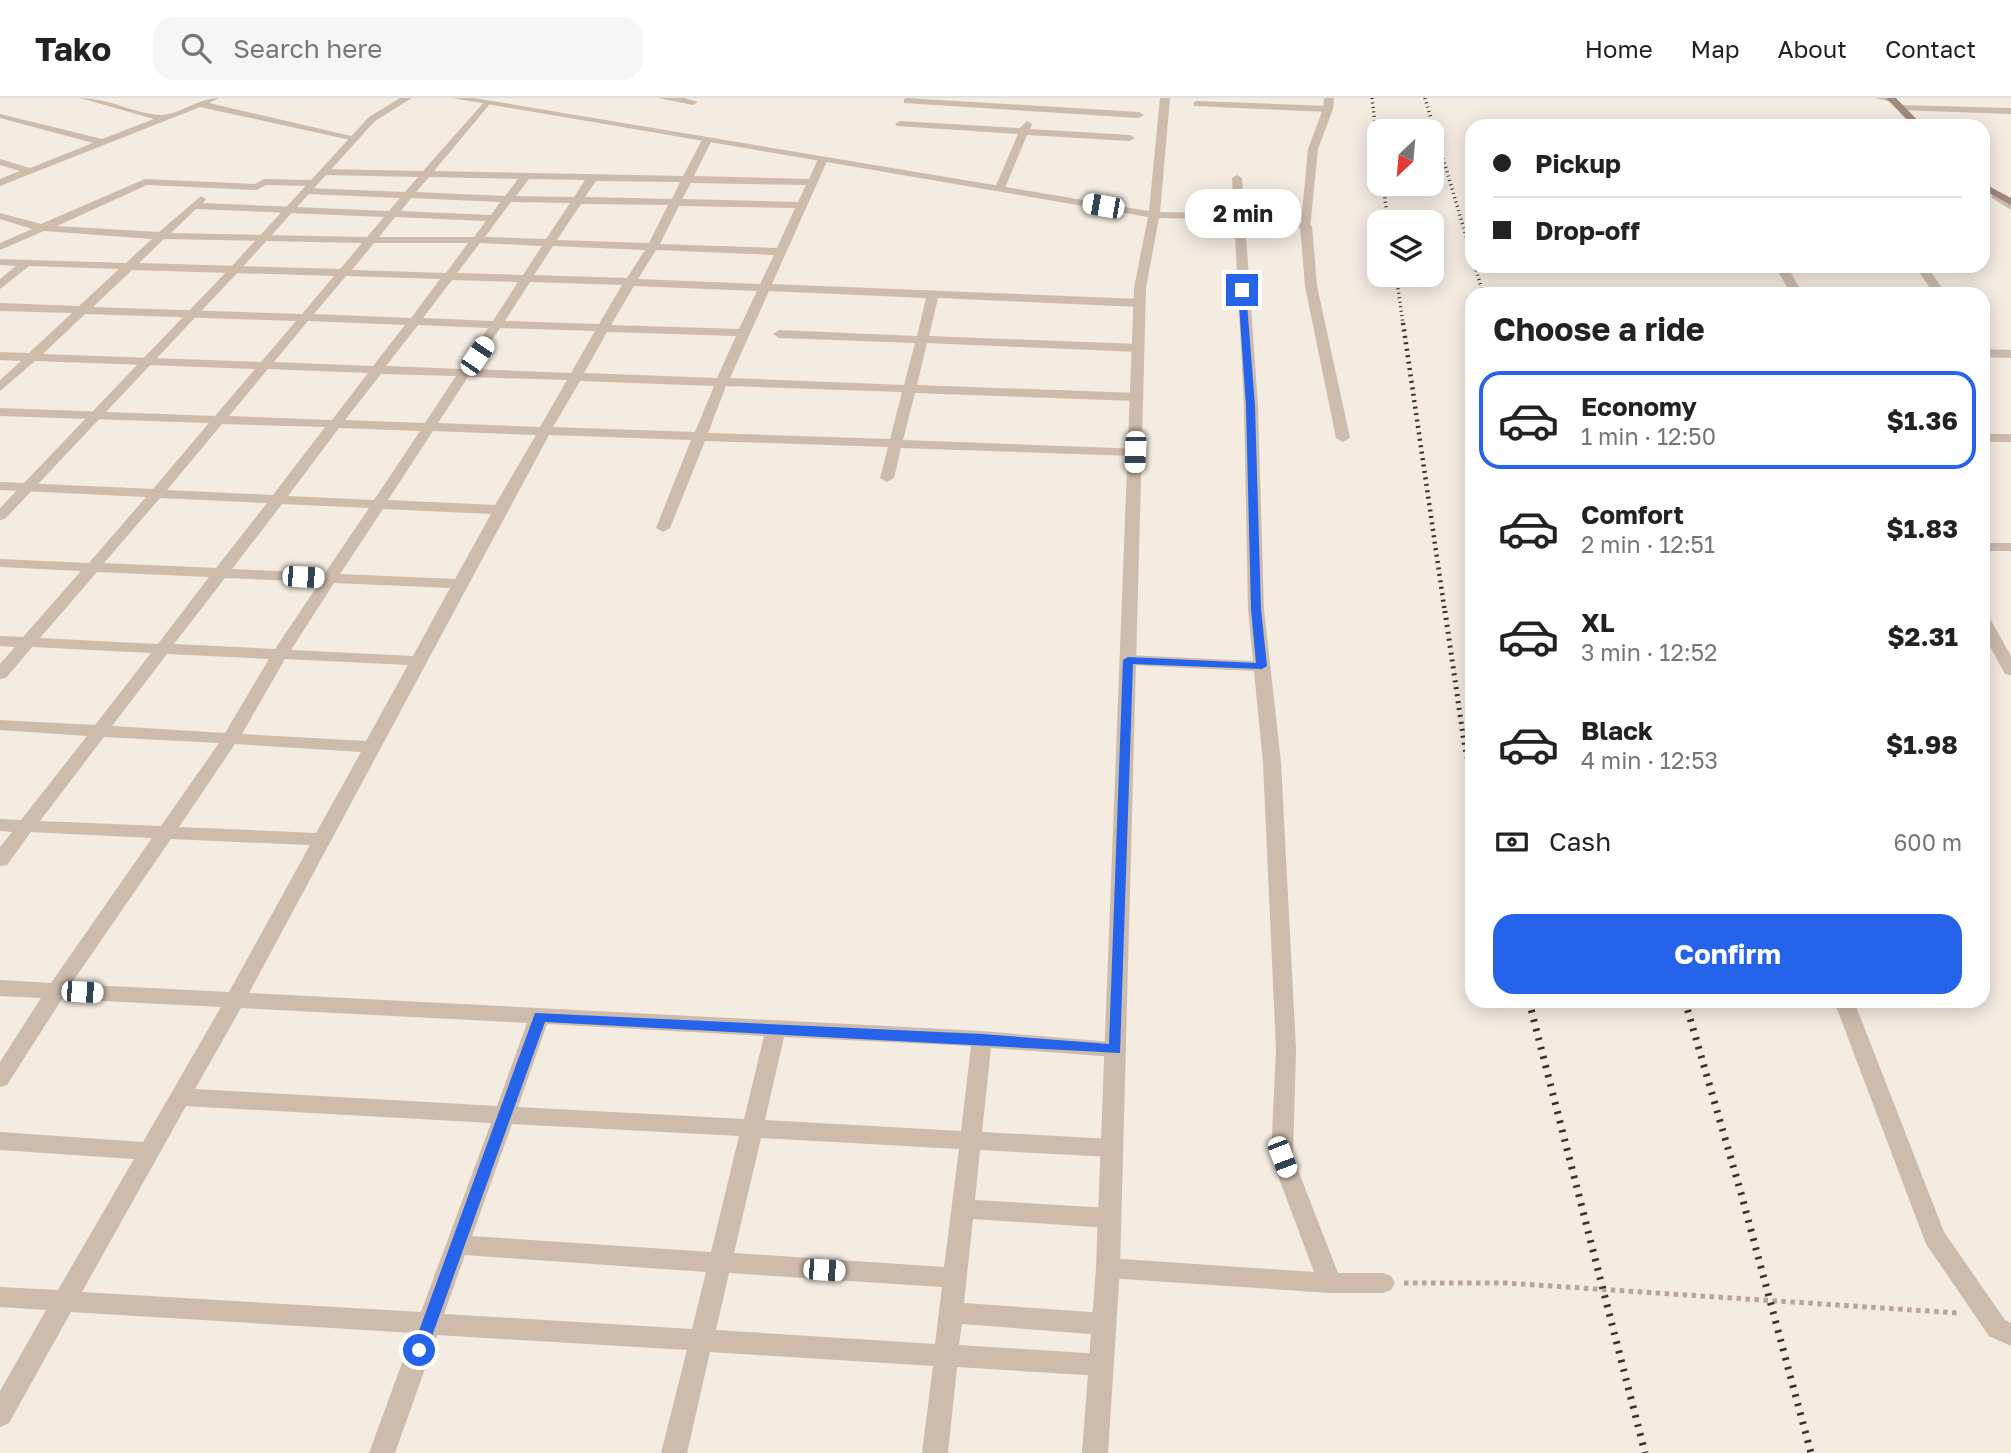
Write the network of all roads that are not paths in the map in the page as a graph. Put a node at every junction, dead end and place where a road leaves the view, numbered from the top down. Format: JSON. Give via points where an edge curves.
{"nodes":[{"id":1,"x":85,"y":98,"type":"edge"},
{"id":2,"x":214,"y":98,"type":"edge"},
{"id":3,"x":407,"y":98,"type":"edge"},
{"id":4,"x":457,"y":98,"type":"edge"},
{"id":5,"x":663,"y":98,"type":"edge"},
{"id":6,"x":1165,"y":98,"type":"edge"},
{"id":7,"x":1880,"y":98,"type":"edge"},
{"id":8,"x":1891,"y":98,"type":"edge"},
{"id":9,"x":906,"y":101,"type":"dead end"},
{"id":10,"x":693,"y":102,"type":"dead end"},
{"id":11,"x":486,"y":103,"type":"junction"},
{"id":12,"x":1036,"y":103,"type":"edge"},
{"id":13,"x":199,"y":104,"type":"junction"},
{"id":14,"x":1197,"y":104,"type":"dead end"},
{"id":15,"x":1329,"y":104,"type":"edge"},
{"id":16,"x":1901,"y":108,"type":"junction"},
{"id":17,"x":2011,"y":111,"type":"edge"},
{"id":18,"x":1139,"y":115,"type":"dead end"},
{"id":19,"x":2,"y":116,"type":"dead end"},
{"id":20,"x":163,"y":118,"type":"junction"},
{"id":21,"x":1911,"y":119,"type":"edge"},
{"id":22,"x":900,"y":124,"type":"dead end"},
{"id":23,"x":1024,"y":132,"type":"junction"},
{"id":24,"x":355,"y":138,"type":"junction"},
{"id":25,"x":1130,"y":138,"type":"dead end"},
{"id":26,"x":707,"y":140,"type":"junction"},
{"id":27,"x":102,"y":142,"type":"junction"},
{"id":28,"x":823,"y":159,"type":"junction"},
{"id":29,"x":0,"y":162,"type":"edge"},
{"id":30,"x":30,"y":171,"type":"junction"},
{"id":31,"x":324,"y":172,"type":"junction"},
{"id":32,"x":426,"y":174,"type":"junction"},
{"id":33,"x":526,"y":176,"type":"junction"},
{"id":34,"x":593,"y":177,"type":"junction"},
{"id":35,"x":1237,"y":178,"type":"dead end"},
{"id":36,"x":687,"y":180,"type":"junction"},
{"id":37,"x":813,"y":182,"type":"junction"},
{"id":38,"x":0,"y":183,"type":"edge"},
{"id":39,"x":217,"y":186,"type":"junction"},
{"id":40,"x":310,"y":187,"type":"junction"},
{"id":41,"x":1000,"y":188,"type":"junction"},
{"id":42,"x":1990,"y":192,"type":"edge"},
{"id":43,"x":408,"y":195,"type":"junction"},
{"id":44,"x":1996,"y":196,"type":"joint"},
{"id":45,"x":508,"y":199,"type":"junction"},
{"id":46,"x":577,"y":201,"type":"junction"},
{"id":47,"x":673,"y":203,"type":"junction"},
{"id":48,"x":2011,"y":204,"type":"edge"},
{"id":49,"x":802,"y":205,"type":"junction"},
{"id":50,"x":193,"y":206,"type":"junction"},
{"id":51,"x":287,"y":212,"type":"junction"},
{"id":52,"x":392,"y":214,"type":"junction"},
{"id":53,"x":1154,"y":215,"type":"junction"},
{"id":54,"x":0,"y":216,"type":"edge"},
{"id":55,"x":493,"y":218,"type":"junction"},
{"id":56,"x":1238,"y":222,"type":"junction"},
{"id":57,"x":1306,"y":226,"type":"junction"},
{"id":58,"x":42,"y":228,"type":"junction"},
{"id":59,"x":162,"y":236,"type":"junction"},
{"id":60,"x":371,"y":238,"type":"junction"},
{"id":61,"x":261,"y":240,"type":"junction"},
{"id":62,"x":477,"y":240,"type":"junction"},
{"id":63,"x":550,"y":243,"type":"junction"},
{"id":64,"x":653,"y":246,"type":"junction"},
{"id":65,"x":0,"y":247,"type":"edge"},
{"id":66,"x":781,"y":252,"type":"junction"},
{"id":67,"x":0,"y":262,"type":"edge"},
{"id":68,"x":26,"y":263,"type":"junction"},
{"id":69,"x":130,"y":266,"type":"junction"},
{"id":70,"x":235,"y":269,"type":"junction"},
{"id":71,"x":342,"y":272,"type":"junction"},
{"id":72,"x":449,"y":276,"type":"junction"},
{"id":73,"x":527,"y":279,"type":"junction"},
{"id":74,"x":630,"y":282,"type":"junction"},
{"id":75,"x":0,"y":285,"type":"edge"},
{"id":76,"x":764,"y":289,"type":"junction"},
{"id":77,"x":933,"y":295,"type":"junction"},
{"id":78,"x":1140,"y":303,"type":"junction"},
{"id":79,"x":0,"y":307,"type":"edge"},
{"id":80,"x":83,"y":310,"type":"junction"},
{"id":81,"x":192,"y":314,"type":"junction"},
{"id":82,"x":305,"y":318,"type":"junction"},
{"id":83,"x":413,"y":322,"type":"junction"},
{"id":84,"x":498,"y":325,"type":"junction"},
{"id":85,"x":603,"y":328,"type":"junction"},
{"id":86,"x":744,"y":332,"type":"junction"},
{"id":87,"x":779,"y":334,"type":"dead end"},
{"id":88,"x":922,"y":339,"type":"junction"},
{"id":89,"x":1138,"y":348,"type":"junction"},
{"id":90,"x":1990,"y":353,"type":"edge"},
{"id":91,"x":2011,"y":354,"type":"edge"},
{"id":92,"x":0,"y":356,"type":"edge"},
{"id":93,"x":32,"y":357,"type":"junction"},
{"id":94,"x":147,"y":362,"type":"junction"},
{"id":95,"x":263,"y":366,"type":"junction"},
{"id":96,"x":377,"y":369,"type":"junction"},
{"id":97,"x":466,"y":372,"type":"junction"},
{"id":98,"x":576,"y":376,"type":"junction"},
{"id":99,"x":722,"y":381,"type":"junction"},
{"id":100,"x":0,"y":387,"type":"edge"},
{"id":101,"x":910,"y":388,"type":"junction"},
{"id":102,"x":1137,"y":397,"type":"junction"},
{"id":103,"x":0,"y":412,"type":"edge"},
{"id":104,"x":96,"y":415,"type":"junction"},
{"id":105,"x":220,"y":419,"type":"junction"},
{"id":106,"x":336,"y":423,"type":"junction"},
{"id":107,"x":431,"y":426,"type":"junction"},
{"id":108,"x":545,"y":430,"type":"junction"},
{"id":109,"x":701,"y":435,"type":"junction"},
{"id":110,"x":1343,"y":438,"type":"dead end"},
{"id":111,"x":1990,"y":438,"type":"edge"},
{"id":112,"x":2011,"y":439,"type":"edge"},
{"id":113,"x":896,"y":442,"type":"junction"},
{"id":114,"x":1135,"y":452,"type":"junction"},
{"id":115,"x":887,"y":478,"type":"dead end"},
{"id":116,"x":0,"y":486,"type":"edge"},
{"id":117,"x":28,"y":487,"type":"junction"},
{"id":118,"x":157,"y":493,"type":"junction"},
{"id":119,"x":277,"y":499,"type":"junction"},
{"id":120,"x":377,"y":504,"type":"junction"},
{"id":121,"x":500,"y":510,"type":"junction"},
{"id":122,"x":0,"y":516,"type":"edge"},
{"id":123,"x":663,"y":528,"type":"dead end"},
{"id":124,"x":1990,"y":547,"type":"edge"},
{"id":125,"x":2011,"y":547,"type":"edge"},
{"id":126,"x":0,"y":563,"type":"edge"},
{"id":127,"x":90,"y":567,"type":"junction"},
{"id":128,"x":220,"y":573,"type":"junction"},
{"id":129,"x":330,"y":578,"type":"junction"},
{"id":130,"x":460,"y":584,"type":"junction"},
{"id":131,"x":1990,"y":631,"type":"edge"},
{"id":132,"x":0,"y":641,"type":"edge"},
{"id":133,"x":27,"y":642,"type":"junction"},
{"id":134,"x":162,"y":649,"type":"junction"},
{"id":135,"x":280,"y":654,"type":"junction"},
{"id":136,"x":419,"y":660,"type":"junction"},
{"id":137,"x":1128,"y":660,"type":"junction"},
{"id":138,"x":2009,"y":662,"type":"edge"},
{"id":139,"x":1262,"y":666,"type":"junction"},
{"id":140,"x":0,"y":674,"type":"edge"},
{"id":141,"x":0,"y":725,"type":"edge"},
{"id":142,"x":100,"y":730,"type":"junction"},
{"id":143,"x":231,"y":738,"type":"junction"},
{"id":144,"x":372,"y":747,"type":"junction"},
{"id":145,"x":0,"y":825,"type":"edge"},
{"id":146,"x":26,"y":826,"type":"junction"},
{"id":147,"x":165,"y":832,"type":"junction"},
{"id":148,"x":322,"y":839,"type":"junction"},
{"id":149,"x":0,"y":860,"type":"edge"},
{"id":150,"x":0,"y":988,"type":"edge"},
{"id":151,"x":56,"y":991,"type":"junction"},
{"id":152,"x":234,"y":1000,"type":"junction"},
{"id":153,"x":1847,"y":1008,"type":"edge"},
{"id":154,"x":540,"y":1016,"type":"junction"},
{"id":155,"x":776,"y":1029,"type":"junction"},
{"id":156,"x":982,"y":1039,"type":"junction"},
{"id":157,"x":1116,"y":1049,"type":"junction"},
{"id":158,"x":0,"y":1079,"type":"edge"},
{"id":159,"x":180,"y":1097,"type":"junction"},
{"id":160,"x":504,"y":1115,"type":"junction"},
{"id":161,"x":752,"y":1129,"type":"junction"},
{"id":162,"x":0,"y":1141,"type":"edge"},
{"id":163,"x":971,"y":1141,"type":"junction"},
{"id":164,"x":1112,"y":1149,"type":"junction"},
{"id":165,"x":150,"y":1151,"type":"junction"},
{"id":166,"x":963,"y":1209,"type":"junction"},
{"id":167,"x":1109,"y":1218,"type":"junction"},
{"id":168,"x":457,"y":1245,"type":"junction"},
{"id":169,"x":720,"y":1263,"type":"junction"},
{"id":170,"x":1108,"y":1268,"type":"junction"},
{"id":171,"x":955,"y":1278,"type":"junction"},
{"id":172,"x":1330,"y":1283,"type":"junction"},
{"id":173,"x":1383,"y":1283,"type":"road end"},
{"id":174,"x":0,"y":1297,"type":"edge"},
{"id":175,"x":65,"y":1301,"type":"junction"},
{"id":176,"x":951,"y":1312,"type":"junction"},
{"id":177,"x":429,"y":1324,"type":"junction"},
{"id":178,"x":1104,"y":1324,"type":"junction"},
{"id":179,"x":2011,"y":1335,"type":"edge"},
{"id":180,"x":701,"y":1342,"type":"junction"},
{"id":181,"x":946,"y":1356,"type":"junction"},
{"id":182,"x":1101,"y":1365,"type":"junction"},
{"id":183,"x":0,"y":1415,"type":"edge"},
{"id":184,"x":382,"y":1453,"type":"edge"},
{"id":185,"x":674,"y":1453,"type":"edge"},
{"id":186,"x":935,"y":1453,"type":"edge"},
{"id":187,"x":1095,"y":1453,"type":"edge"}],
"edges":[{"from":1,"to":20,"type":"street"},
{"from":2,"to":13,"type":"street"},
{"from":3,"to":24,"type":"street","via":[[372,119]]},
{"from":4,"to":11,"type":"street"},
{"from":5,"to":10,"type":"street"},
{"from":6,"to":53,"type":"street"},
{"from":7,"to":8,"type":"street"},
{"from":8,"to":16,"type":"main road"},
{"from":9,"to":12,"type":"street"},
{"from":11,"to":26,"type":"street"},
{"from":11,"to":32,"type":"street"},
{"from":12,"to":18,"type":"street"},
{"from":12,"to":23,"type":"street"},
{"from":13,"to":20,"type":"street"},
{"from":13,"to":24,"type":"street"},
{"from":14,"to":15,"type":"street"},
{"from":15,"to":57,"type":"street","via":[[1313,149]]},
{"from":16,"to":17,"type":"street"},
{"from":16,"to":21,"type":"main road"},
{"from":19,"to":27,"type":"street"},
{"from":20,"to":27,"type":"street"},
{"from":22,"to":23,"type":"street"},
{"from":23,"to":25,"type":"street"},
{"from":23,"to":41,"type":"street"},
{"from":24,"to":31,"type":"street"},
{"from":26,"to":28,"type":"street"},
{"from":26,"to":36,"type":"street"},
{"from":27,"to":30,"type":"street"},
{"from":28,"to":37,"type":"street"},
{"from":28,"to":41,"type":"street"},
{"from":29,"to":30,"type":"street"},
{"from":30,"to":38,"type":"street"},
{"from":31,"to":32,"type":"street"},
{"from":31,"to":40,"type":"street"},
{"from":32,"to":33,"type":"street"},
{"from":32,"to":43,"type":"street"},
{"from":33,"to":34,"type":"street"},
{"from":33,"to":45,"type":"street"},
{"from":34,"to":36,"type":"street"},
{"from":34,"to":46,"type":"street"},
{"from":35,"to":56,"type":"street"},
{"from":36,"to":37,"type":"street"},
{"from":36,"to":47,"type":"street"},
{"from":37,"to":49,"type":"street"},
{"from":39,"to":40,"type":"street","via":[[257,187],[264,182]]},
{"from":39,"to":50,"type":"street"},
{"from":39,"to":58,"type":"street","via":[[145,182]]},
{"from":40,"to":43,"type":"street"},
{"from":40,"to":51,"type":"street"},
{"from":41,"to":53,"type":"street"},
{"from":42,"to":44,"type":"main road"},
{"from":43,"to":45,"type":"street"},
{"from":43,"to":52,"type":"street"},
{"from":44,"to":48,"type":"street"},
{"from":45,"to":46,"type":"street"},
{"from":45,"to":55,"type":"street"},
{"from":46,"to":47,"type":"street"},
{"from":46,"to":63,"type":"street"},
{"from":47,"to":49,"type":"street"},
{"from":47,"to":64,"type":"street"},
{"from":49,"to":66,"type":"street"},
{"from":50,"to":51,"type":"street"},
{"from":50,"to":59,"type":"street"},
{"from":51,"to":52,"type":"street"},
{"from":51,"to":61,"type":"street"},
{"from":52,"to":55,"type":"street"},
{"from":52,"to":60,"type":"street"},
{"from":53,"to":56,"type":"street","via":[[1209,216]]},
{"from":53,"to":78,"type":"street"},
{"from":54,"to":58,"type":"street"},
{"from":55,"to":62,"type":"street"},
{"from":56,"to":57,"type":"street"},
{"from":56,"to":139,"type":"street"},
{"from":57,"to":110,"type":"street","via":[[1311,286]]},
{"from":58,"to":59,"type":"street"},
{"from":58,"to":65,"type":"street"},
{"from":59,"to":61,"type":"street"},
{"from":59,"to":69,"type":"street"},
{"from":60,"to":61,"type":"street"},
{"from":60,"to":62,"type":"street"},
{"from":60,"to":71,"type":"street"},
{"from":61,"to":70,"type":"street"},
{"from":62,"to":63,"type":"street"},
{"from":62,"to":72,"type":"street"},
{"from":63,"to":64,"type":"street"},
{"from":63,"to":73,"type":"street"},
{"from":64,"to":66,"type":"street"},
{"from":64,"to":74,"type":"street"},
{"from":66,"to":76,"type":"street"},
{"from":67,"to":68,"type":"street"},
{"from":68,"to":69,"type":"street"},
{"from":68,"to":75,"type":"street"},
{"from":69,"to":70,"type":"street"},
{"from":69,"to":80,"type":"street"},
{"from":70,"to":71,"type":"street"},
{"from":70,"to":81,"type":"street"},
{"from":71,"to":72,"type":"street"},
{"from":71,"to":82,"type":"street"},
{"from":72,"to":73,"type":"street"},
{"from":72,"to":83,"type":"street"},
{"from":73,"to":74,"type":"street"},
{"from":73,"to":84,"type":"street"},
{"from":74,"to":76,"type":"street"},
{"from":74,"to":85,"type":"street"},
{"from":76,"to":77,"type":"street"},
{"from":76,"to":86,"type":"street"},
{"from":77,"to":78,"type":"street"},
{"from":77,"to":88,"type":"street"},
{"from":78,"to":89,"type":"street"},
{"from":79,"to":80,"type":"street"},
{"from":80,"to":81,"type":"street"},
{"from":80,"to":93,"type":"street"},
{"from":81,"to":82,"type":"street"},
{"from":81,"to":94,"type":"street"},
{"from":82,"to":83,"type":"street"},
{"from":82,"to":95,"type":"street"},
{"from":83,"to":84,"type":"street"},
{"from":83,"to":96,"type":"street"},
{"from":84,"to":85,"type":"street"},
{"from":84,"to":97,"type":"street"},
{"from":85,"to":86,"type":"street"},
{"from":85,"to":98,"type":"street"},
{"from":86,"to":99,"type":"street"},
{"from":87,"to":88,"type":"street"},
{"from":88,"to":89,"type":"street"},
{"from":88,"to":101,"type":"street"},
{"from":89,"to":102,"type":"street"},
{"from":90,"to":91,"type":"street"},
{"from":92,"to":93,"type":"street"},
{"from":93,"to":94,"type":"street"},
{"from":93,"to":100,"type":"street"},
{"from":94,"to":95,"type":"street"},
{"from":94,"to":104,"type":"street"},
{"from":95,"to":96,"type":"street"},
{"from":95,"to":105,"type":"street"},
{"from":96,"to":97,"type":"street"},
{"from":96,"to":106,"type":"street"},
{"from":97,"to":98,"type":"street"},
{"from":97,"to":107,"type":"street"},
{"from":98,"to":99,"type":"street"},
{"from":98,"to":108,"type":"street"},
{"from":99,"to":101,"type":"street"},
{"from":99,"to":109,"type":"street"},
{"from":101,"to":102,"type":"street"},
{"from":101,"to":113,"type":"street"},
{"from":102,"to":114,"type":"street"},
{"from":103,"to":104,"type":"street"},
{"from":104,"to":105,"type":"street"},
{"from":104,"to":117,"type":"street"},
{"from":105,"to":106,"type":"street"},
{"from":105,"to":118,"type":"street"},
{"from":106,"to":107,"type":"street"},
{"from":106,"to":119,"type":"street"},
{"from":107,"to":108,"type":"street"},
{"from":107,"to":120,"type":"street"},
{"from":108,"to":109,"type":"street"},
{"from":108,"to":121,"type":"street"},
{"from":109,"to":113,"type":"street"},
{"from":109,"to":123,"type":"street"},
{"from":111,"to":112,"type":"street"},
{"from":113,"to":114,"type":"street"},
{"from":113,"to":115,"type":"street"},
{"from":114,"to":137,"type":"street"},
{"from":116,"to":117,"type":"street"},
{"from":117,"to":118,"type":"street"},
{"from":117,"to":122,"type":"street"},
{"from":118,"to":119,"type":"street"},
{"from":118,"to":127,"type":"street"},
{"from":119,"to":120,"type":"street"},
{"from":119,"to":128,"type":"street"},
{"from":120,"to":121,"type":"street"},
{"from":120,"to":129,"type":"street"},
{"from":121,"to":130,"type":"street"},
{"from":124,"to":125,"type":"street"},
{"from":126,"to":127,"type":"street"},
{"from":127,"to":128,"type":"street"},
{"from":127,"to":133,"type":"street"},
{"from":128,"to":129,"type":"street"},
{"from":128,"to":134,"type":"street"},
{"from":129,"to":130,"type":"street"},
{"from":129,"to":135,"type":"street"},
{"from":130,"to":136,"type":"street"},
{"from":131,"to":138,"type":"street"},
{"from":132,"to":133,"type":"street"},
{"from":133,"to":134,"type":"street"},
{"from":133,"to":140,"type":"street"},
{"from":134,"to":135,"type":"street"},
{"from":134,"to":142,"type":"street"},
{"from":135,"to":136,"type":"street"},
{"from":135,"to":143,"type":"street"},
{"from":136,"to":144,"type":"street"},
{"from":137,"to":139,"type":"street"},
{"from":137,"to":157,"type":"street"},
{"from":139,"to":172,"type":"street","via":[[1272,763],[1286,1049],[1282,1157]]},
{"from":141,"to":142,"type":"street"},
{"from":142,"to":143,"type":"street"},
{"from":142,"to":146,"type":"street"},
{"from":143,"to":144,"type":"street"},
{"from":143,"to":147,"type":"street"},
{"from":144,"to":148,"type":"street"},
{"from":145,"to":146,"type":"street"},
{"from":146,"to":147,"type":"street"},
{"from":146,"to":149,"type":"street"},
{"from":147,"to":148,"type":"street"},
{"from":147,"to":151,"type":"street"},
{"from":148,"to":152,"type":"street"},
{"from":150,"to":151,"type":"street"},
{"from":151,"to":152,"type":"street"},
{"from":151,"to":158,"type":"street"},
{"from":152,"to":154,"type":"street"},
{"from":152,"to":159,"type":"street"},
{"from":153,"to":179,"type":"street","via":[[1934,1237],[1997,1328]]},
{"from":154,"to":155,"type":"street"},
{"from":154,"to":160,"type":"street"},
{"from":155,"to":156,"type":"street"},
{"from":155,"to":161,"type":"street"},
{"from":156,"to":157,"type":"street"},
{"from":156,"to":163,"type":"street"},
{"from":157,"to":164,"type":"street"},
{"from":159,"to":160,"type":"street"},
{"from":159,"to":165,"type":"street"},
{"from":160,"to":161,"type":"street"},
{"from":160,"to":168,"type":"street"},
{"from":161,"to":163,"type":"street"},
{"from":161,"to":169,"type":"street"},
{"from":162,"to":165,"type":"street"},
{"from":163,"to":164,"type":"street"},
{"from":163,"to":166,"type":"street"},
{"from":164,"to":167,"type":"street"},
{"from":165,"to":175,"type":"street"},
{"from":166,"to":167,"type":"street"},
{"from":166,"to":171,"type":"street"},
{"from":167,"to":170,"type":"street"},
{"from":168,"to":169,"type":"street"},
{"from":168,"to":177,"type":"street"},
{"from":169,"to":171,"type":"street"},
{"from":169,"to":180,"type":"street"},
{"from":170,"to":172,"type":"street"},
{"from":170,"to":178,"type":"street"},
{"from":171,"to":176,"type":"street"},
{"from":172,"to":173,"type":"street"},
{"from":174,"to":175,"type":"street"},
{"from":175,"to":177,"type":"street"},
{"from":175,"to":183,"type":"street"},
{"from":176,"to":178,"type":"street"},
{"from":176,"to":181,"type":"street"},
{"from":177,"to":180,"type":"street"},
{"from":177,"to":184,"type":"street"},
{"from":178,"to":182,"type":"street"},
{"from":180,"to":181,"type":"street"},
{"from":180,"to":185,"type":"street"},
{"from":181,"to":182,"type":"street"},
{"from":181,"to":186,"type":"street"},
{"from":182,"to":187,"type":"street"}]}
